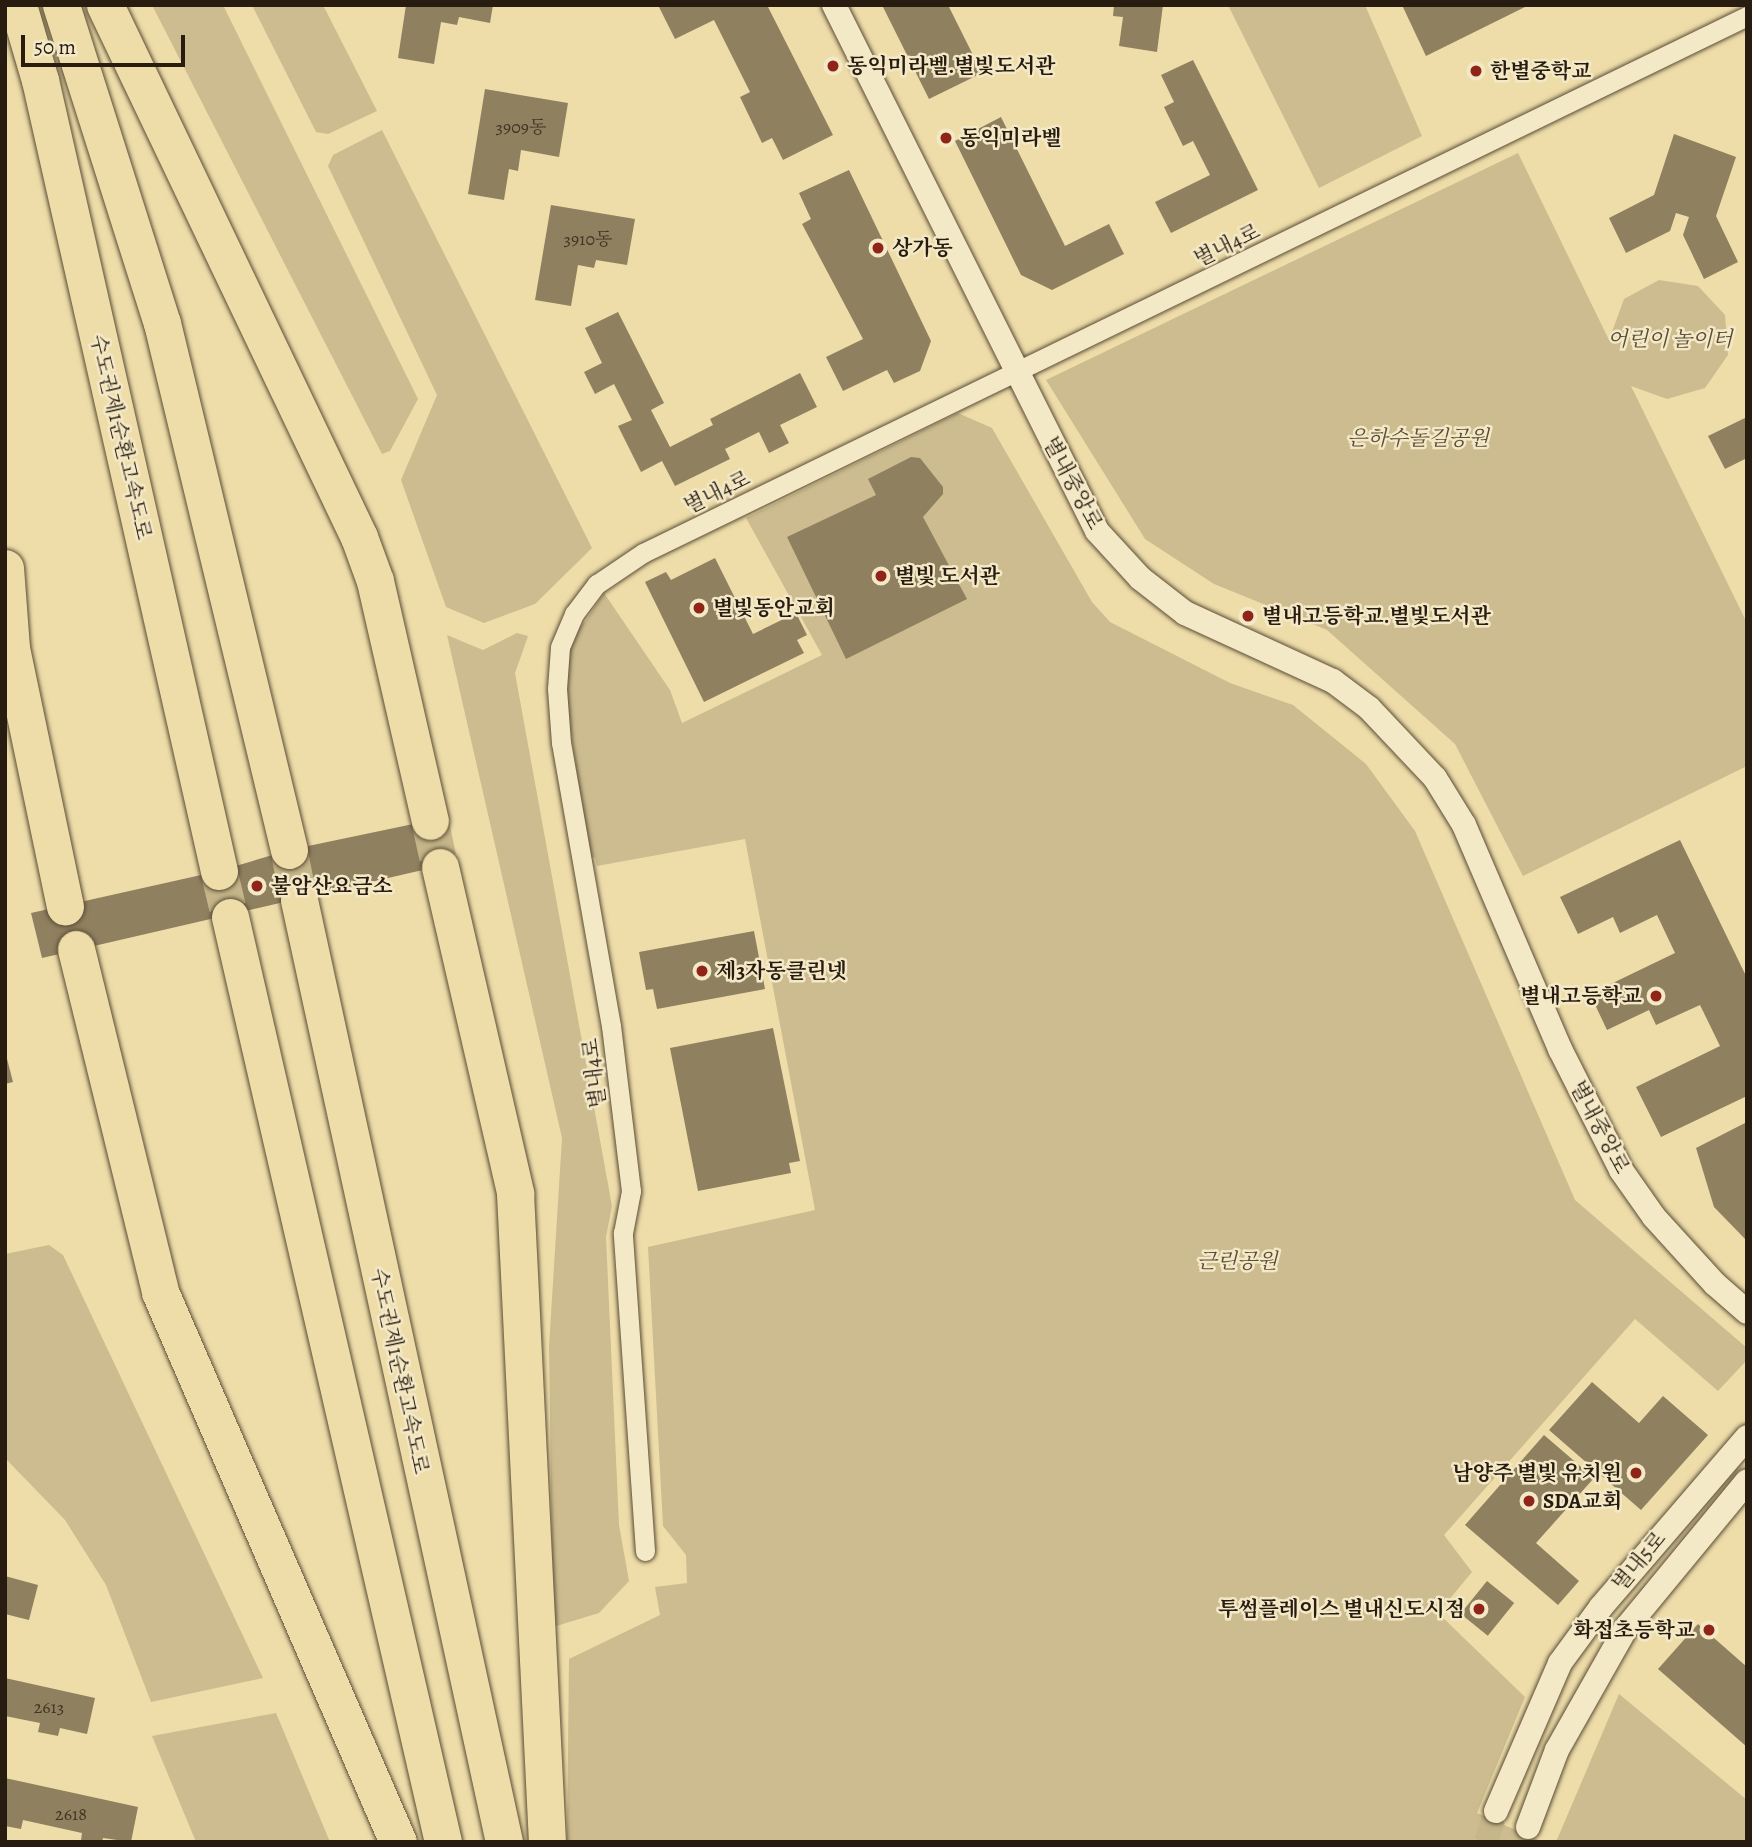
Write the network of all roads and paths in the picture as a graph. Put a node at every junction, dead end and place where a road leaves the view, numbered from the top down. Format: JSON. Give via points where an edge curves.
{"nodes":[{"id":1,"x":18,"y":5,"type":"edge"},
{"id":2,"x":61,"y":5,"type":"edge"},
{"id":3,"x":104,"y":5,"type":"edge"},
{"id":4,"x":834,"y":5,"type":"edge"},
{"id":5,"x":1747,"y":16,"type":"edge"},
{"id":6,"x":1018,"y":372,"type":"junction"},
{"id":7,"x":5,"y":568,"type":"edge"},
{"id":8,"x":430,"y":821,"type":"tunnel mouth"},
{"id":9,"x":289,"y":849,"type":"tunnel mouth"},
{"id":10,"x":440,"y":867,"type":"tunnel mouth"},
{"id":11,"x":219,"y":871,"type":"tunnel mouth"},
{"id":12,"x":299,"y":900,"type":"tunnel mouth"},
{"id":13,"x":65,"y":906,"type":"dead end"},
{"id":14,"x":230,"y":917,"type":"tunnel mouth"},
{"id":15,"x":76,"y":949,"type":"dead end"},
{"id":16,"x":1747,"y":1312,"type":"edge"},
{"id":17,"x":1747,"y":1437,"type":"edge"},
{"id":18,"x":1747,"y":1481,"type":"edge"},
{"id":19,"x":645,"y":1551,"type":"dead end"},
{"id":20,"x":1496,"y":1811,"type":"tunnel mouth"},
{"id":21,"x":1528,"y":1827,"type":"dead end"},
{"id":22,"x":398,"y":1842,"type":"edge"},
{"id":23,"x":443,"y":1842,"type":"edge"},
{"id":24,"x":504,"y":1842,"type":"edge"},
{"id":25,"x":547,"y":1842,"type":"edge"}],
"edges":[{"from":1,"to":11,"type":"highway","name":"수도권제1순환고속도로","via":[[40,80]]},
{"from":2,"to":9,"type":"highway","via":[[162,323]]},
{"from":3,"to":8,"type":"highway","via":[[359,537],[375,581]]},
{"from":4,"to":6,"type":"street","name":"별내중앙로"},
{"from":5,"to":6,"type":"street","name":"별내4로"},
{"from":6,"to":16,"type":"street","name":"별내중앙로","via":[[1097,531],[1140,578],[1195,619],[1333,681],[1401,739],[1435,778],[1464,825],[1498,911],[1621,1170],[1654,1217]]},
{"from":6,"to":19,"type":"street","name":"별내4로","via":[[643,553],[597,584],[574,614],[560,647],[556,689],[561,743],[611,1026],[631,1191],[623,1233]]},
{"from":7,"to":13,"type":"highway","via":[[12,648]]},
{"from":10,"to":25,"type":"highway","via":[[516,1204]]},
{"from":12,"to":24,"type":"highway","name":"수도권제1순환고속도로"},
{"from":14,"to":23,"type":"highway"},
{"from":15,"to":22,"type":"highway","via":[[160,1292]]},
{"from":17,"to":20,"type":"street","name":"별내5로","via":[[1601,1607],[1560,1663]]},
{"from":18,"to":21,"type":"street","name":"별내5로","via":[[1626,1628],[1557,1750]]}]}
